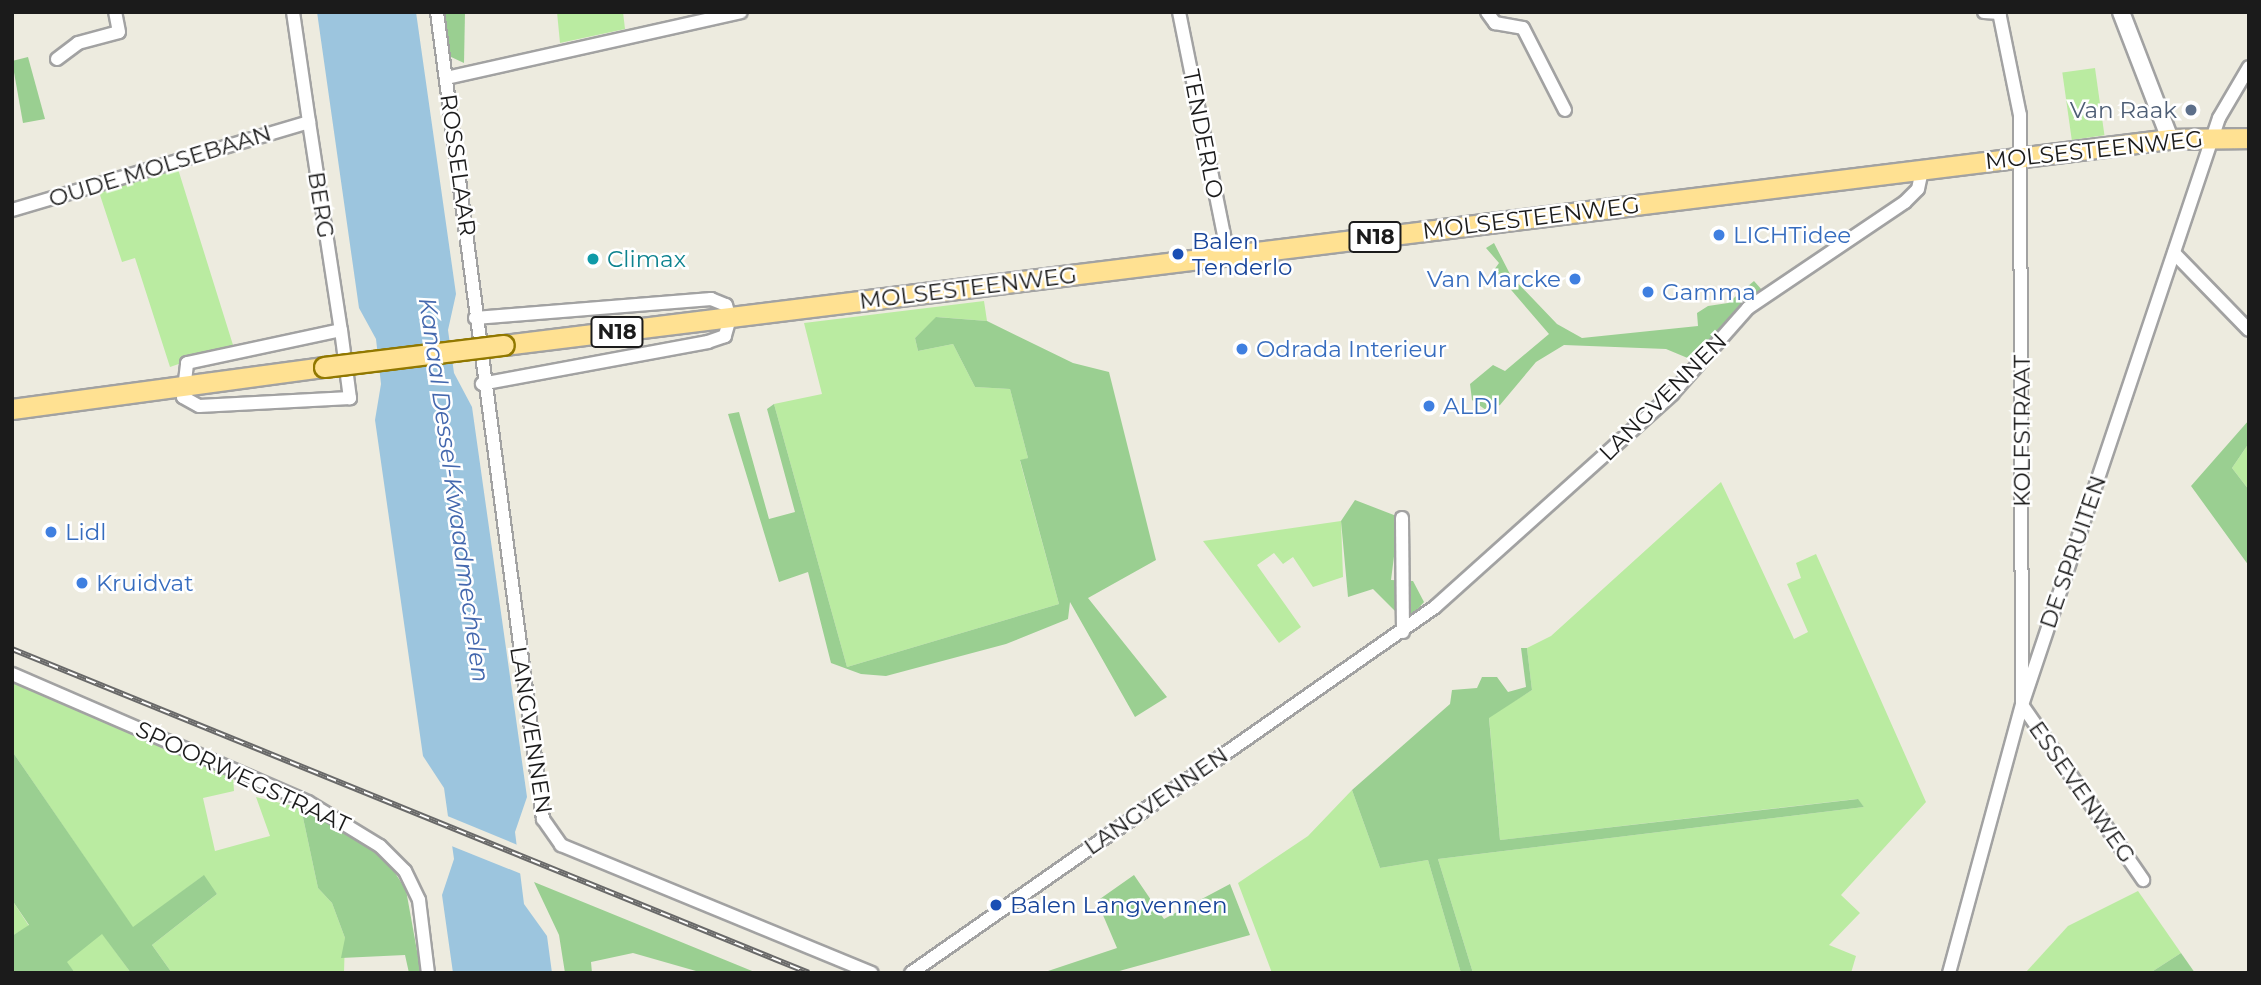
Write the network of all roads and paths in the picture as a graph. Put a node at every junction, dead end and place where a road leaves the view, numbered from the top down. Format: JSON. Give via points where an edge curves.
{"nodes":[{"id":1,"x":114,"y":12,"type":"edge"},
{"id":2,"x":293,"y":12,"type":"edge"},
{"id":3,"x":437,"y":12,"type":"edge"},
{"id":4,"x":741,"y":12,"type":"edge"},
{"id":5,"x":1179,"y":12,"type":"edge"},
{"id":6,"x":1487,"y":12,"type":"edge"},
{"id":7,"x":1984,"y":12,"type":"edge"},
{"id":8,"x":2121,"y":12,"type":"edge"},
{"id":9,"x":1999,"y":13,"type":"edge"},
{"id":10,"x":57,"y":59,"type":"dead end"},
{"id":11,"x":2249,"y":67,"type":"edge"},
{"id":12,"x":446,"y":78,"type":"junction"},
{"id":13,"x":1565,"y":110,"type":"dead end"},
{"id":14,"x":309,"y":122,"type":"junction"},
{"id":15,"x":2214,"y":137,"type":"junction"},
{"id":16,"x":2249,"y":138,"type":"edge"},
{"id":17,"x":2170,"y":139,"type":"junction"},
{"id":18,"x":2021,"y":158,"type":"junction"},
{"id":19,"x":1922,"y":170,"type":"junction"},
{"id":20,"x":12,"y":210,"type":"edge"},
{"id":21,"x":2174,"y":253,"type":"junction"},
{"id":22,"x":1228,"y":256,"type":"junction"},
{"id":23,"x":475,"y":318,"type":"junction"},
{"id":24,"x":730,"y":318,"type":"junction"},
{"id":25,"x":341,"y":330,"type":"junction"},
{"id":26,"x":2249,"y":330,"type":"edge"},
{"id":27,"x":482,"y":384,"type":"junction"},
{"id":28,"x":180,"y":386,"type":"junction"},
{"id":29,"x":12,"y":409,"type":"edge"},
{"id":30,"x":1402,"y":518,"type":"dead end"},
{"id":31,"x":1403,"y":632,"type":"junction"},
{"id":32,"x":12,"y":674,"type":"edge"},
{"id":33,"x":2022,"y":705,"type":"junction"},
{"id":34,"x":2143,"y":880,"type":"dead end"},
{"id":35,"x":428,"y":973,"type":"edge"},
{"id":36,"x":872,"y":973,"type":"edge"},
{"id":37,"x":911,"y":973,"type":"edge"},
{"id":38,"x":1949,"y":973,"type":"edge"}],
"edges":[{"from":1,"to":10,"type":"street","via":[[120,32],[78,43]]},
{"from":2,"to":14,"type":"street","name":"BERG"},
{"from":3,"to":12,"type":"street","name":"ROSSELAAR"},
{"from":4,"to":12,"type":"street"},
{"from":5,"to":22,"type":"street","name":"TENDERLO"},
{"from":6,"to":13,"type":"street","via":[[1495,23],[1522,28]]},
{"from":7,"to":9,"type":"street"},
{"from":8,"to":17,"type":"street"},
{"from":9,"to":18,"type":"street","name":"KOLFSTRAAT","via":[[2017,75]]},
{"from":11,"to":15,"type":"street","name":"DE SPRUITEN"},
{"from":12,"to":23,"type":"street","name":"ROSSELAAR"},
{"from":14,"to":20,"type":"street","name":"OUDE MOLSEBAAN"},
{"from":14,"to":25,"type":"street","name":"BERG"},
{"from":15,"to":16,"type":"main road","name":"MOLSESTEENWEG","number":"N18"},
{"from":15,"to":17,"type":"main road","name":"MOLSESTEENWEG","number":"N18"},
{"from":15,"to":21,"type":"street","name":"DE SPRUITEN"},
{"from":17,"to":18,"type":"main road","name":"MOLSESTEENWEG","number":"N18"},
{"from":18,"to":19,"type":"main road","name":"MOLSESTEENWEG","number":"N18"},
{"from":18,"to":33,"type":"street","name":"KOLFSTRAAT"},
{"from":19,"to":22,"type":"main road","name":"MOLSESTEENWEG","number":"N18"},
{"from":19,"to":31,"type":"street","name":"LANGVENNEN","via":[[1918,189],[1905,202],[1748,308],[1654,411]]},
{"from":21,"to":26,"type":"street"},
{"from":21,"to":33,"type":"street","name":"DE SPRUITEN"},
{"from":22,"to":24,"type":"main road","name":"MOLSESTEENWEG","number":"N18"},
{"from":23,"to":24,"type":"street","via":[[711,299],[726,305]]},
{"from":23,"to":27,"type":"street","name":"LANGVENNEN"},
{"from":24,"to":27,"type":"street","via":[[725,336],[708,342]]},
{"from":24,"to":28,"type":"main road","name":"MOLSESTEENWEG","number":"N18","bridge":true},
{"from":25,"to":28,"type":"street","via":[[200,358],[187,363]]},
{"from":25,"to":28,"type":"street","name":"BERG","via":[[350,398],[199,406],[188,404]]},
{"from":27,"to":36,"type":"street","name":"LANGVENNEN","via":[[540,809],[551,833],[561,845]]},
{"from":28,"to":29,"type":"main road","number":"N18"},
{"from":30,"to":31,"type":"street"},
{"from":31,"to":37,"type":"street","name":"LANGVENNEN"},
{"from":32,"to":35,"type":"street","name":"SPOORWEGSTRAAT","via":[[308,802],[380,845],[405,871],[419,900]]},
{"from":33,"to":34,"type":"street","name":"ESSEVENWEG"},
{"from":33,"to":38,"type":"street","name":"DE SPRUITEN"}]}
